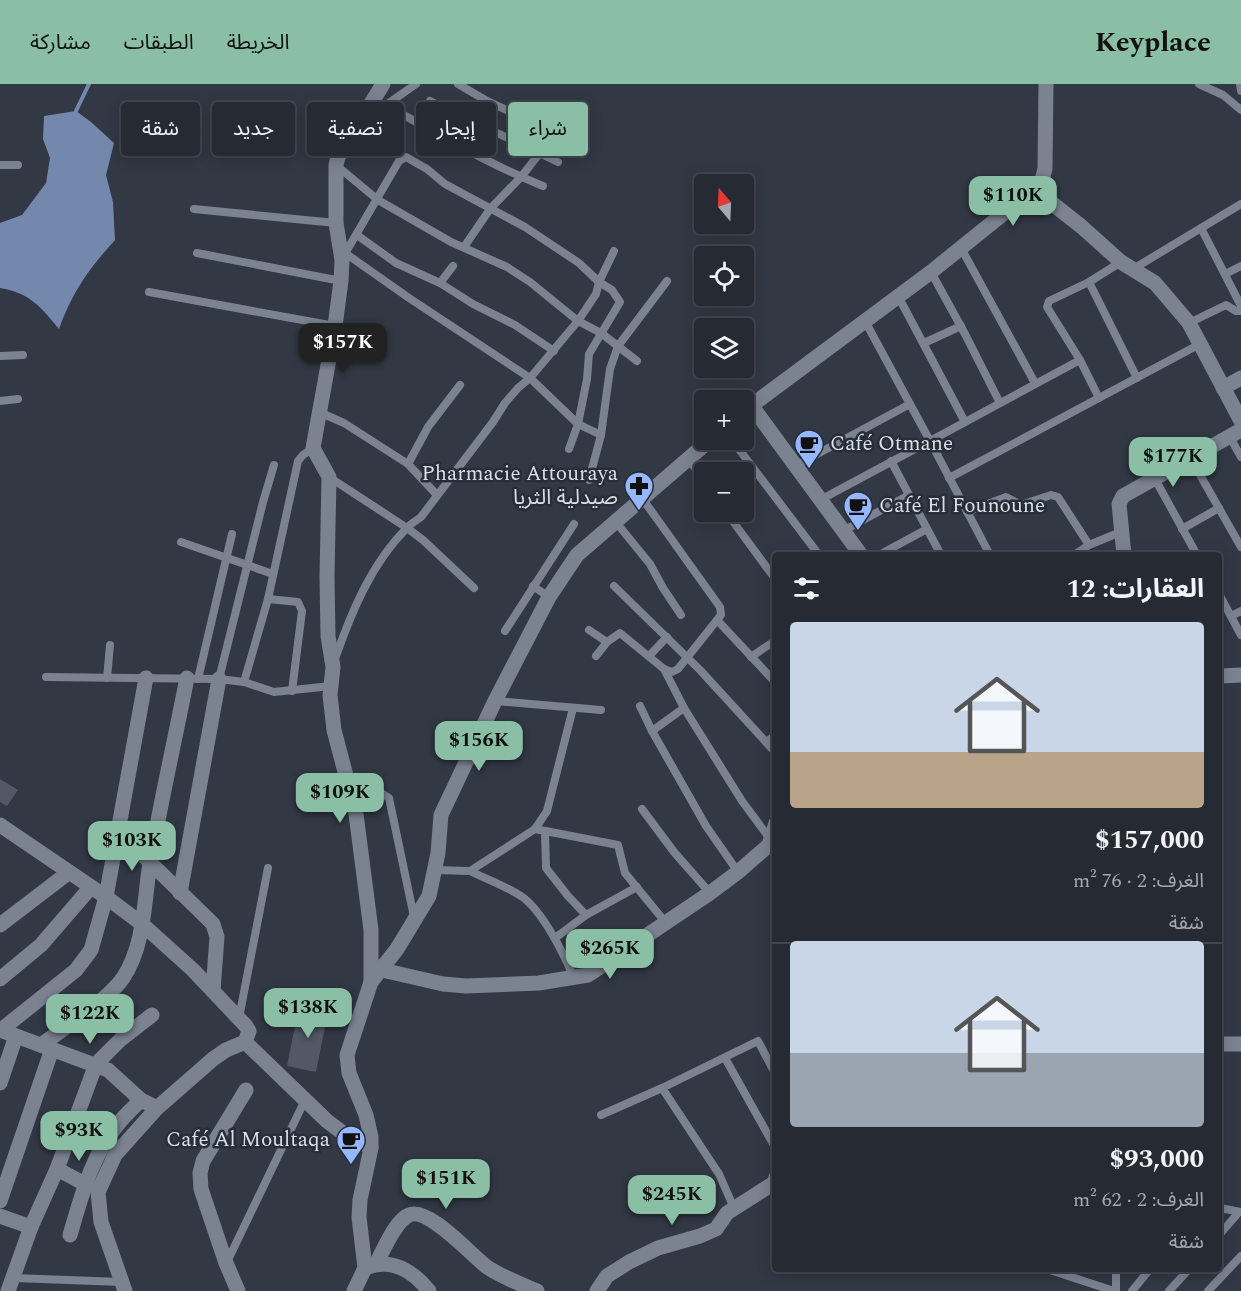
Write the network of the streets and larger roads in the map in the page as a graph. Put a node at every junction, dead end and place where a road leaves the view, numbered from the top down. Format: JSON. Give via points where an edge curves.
{"nodes":[{"id":1,"x":382,"y":84,"type":"edge"},
{"id":2,"x":1049,"y":86,"type":"edge"},
{"id":3,"x":1034,"y":189,"type":"junction"},
{"id":4,"x":1241,"y":378,"type":"edge"},
{"id":5,"x":1223,"y":388,"type":"junction"},
{"id":6,"x":754,"y":404,"type":"edge"},
{"id":7,"x":754,"y":415,"type":"edge"},
{"id":8,"x":1241,"y":421,"type":"edge"},
{"id":9,"x":1235,"y":433,"type":"edge"},
{"id":10,"x":698,"y":450,"type":"edge"},
{"id":11,"x":859,"y":552,"type":"edge"},
{"id":12,"x":1124,"y":552,"type":"edge"},
{"id":13,"x":1241,"y":675,"type":"edge"},
{"id":14,"x":1222,"y":676,"type":"edge"},
{"id":15,"x":146,"y":678,"type":"road end"},
{"id":16,"x":192,"y":678,"type":"road end"},
{"id":17,"x":219,"y":679,"type":"road end"},
{"id":18,"x":0,"y":825,"type":"edge"},
{"id":19,"x":119,"y":832,"type":"junction"},
{"id":20,"x":772,"y":837,"type":"edge"},
{"id":21,"x":150,"y":864,"type":"junction"},
{"id":22,"x":68,"y":873,"type":"junction"},
{"id":23,"x":91,"y":887,"type":"junction"},
{"id":24,"x":180,"y":893,"type":"junction"},
{"id":25,"x":106,"y":897,"type":"junction"},
{"id":26,"x":142,"y":924,"type":"junction"},
{"id":27,"x":0,"y":925,"type":"edge"},
{"id":28,"x":382,"y":970,"type":"junction"},
{"id":29,"x":0,"y":979,"type":"edge"},
{"id":30,"x":371,"y":982,"type":"junction"},
{"id":31,"x":213,"y":991,"type":"junction"},
{"id":32,"x":152,"y":1015,"type":"dead end"},
{"id":33,"x":0,"y":1030,"type":"edge"},
{"id":34,"x":16,"y":1036,"type":"junction"},
{"id":35,"x":245,"y":1042,"type":"junction"},
{"id":36,"x":1222,"y":1044,"type":"edge"},
{"id":37,"x":1241,"y":1044,"type":"edge"},
{"id":38,"x":47,"y":1047,"type":"junction"},
{"id":39,"x":96,"y":1064,"type":"junction"},
{"id":40,"x":0,"y":1083,"type":"edge"},
{"id":41,"x":246,"y":1090,"type":"dead end"},
{"id":42,"x":141,"y":1100,"type":"junction"},
{"id":43,"x":157,"y":1108,"type":"junction"},
{"id":44,"x":371,"y":1148,"type":"junction"},
{"id":45,"x":57,"y":1169,"type":"junction"},
{"id":46,"x":772,"y":1183,"type":"edge"},
{"id":47,"x":85,"y":1184,"type":"junction"},
{"id":48,"x":0,"y":1201,"type":"edge"},
{"id":49,"x":0,"y":1216,"type":"edge"},
{"id":50,"x":31,"y":1227,"type":"junction"},
{"id":51,"x":70,"y":1235,"type":"dead end"},
{"id":52,"x":370,"y":1266,"type":"junction"},
{"id":53,"x":11,"y":1285,"type":"edge"},
{"id":54,"x":123,"y":1286,"type":"edge"},
{"id":55,"x":238,"y":1291,"type":"edge"},
{"id":56,"x":354,"y":1291,"type":"edge"},
{"id":57,"x":429,"y":1291,"type":"edge"},
{"id":58,"x":537,"y":1291,"type":"edge"},
{"id":59,"x":597,"y":1291,"type":"edge"}],
"edges":[{"from":1,"to":30,"type":"street","via":[[336,165],[336,223],[344,257],[313,448],[329,477],[327,589],[333,667],[330,695],[334,730],[357,825],[371,930]]},
{"from":2,"to":3,"type":"street","via":[[1046,169]]},
{"from":3,"to":5,"type":"street","via":[[1127,266],[1155,283],[1189,323]]},
{"from":3,"to":6,"type":"street","via":[[931,272]]},
{"from":4,"to":5,"type":"street"},
{"from":5,"to":8,"type":"street"},
{"from":7,"to":11,"type":"street"},
{"from":9,"to":12,"type":"street","via":[[1123,496],[1120,500]]},
{"from":10,"to":28,"type":"street","via":[[577,555],[549,597],[441,815],[429,896]]},
{"from":13,"to":14,"type":"street"},
{"from":15,"to":19,"type":"street"},
{"from":16,"to":21,"type":"street"},
{"from":17,"to":24,"type":"street"},
{"from":18,"to":22,"type":"street"},
{"from":19,"to":21,"type":"street"},
{"from":19,"to":25,"type":"street"},
{"from":20,"to":28,"type":"street","via":[[768,847],[738,872],[593,972],[539,983],[466,986]]},
{"from":21,"to":24,"type":"street"},
{"from":21,"to":26,"type":"street"},
{"from":22,"to":23,"type":"street"},
{"from":22,"to":27,"type":"street"},
{"from":23,"to":25,"type":"street"},
{"from":23,"to":29,"type":"street","via":[[41,945]]},
{"from":24,"to":31,"type":"street","via":[[216,930]]},
{"from":25,"to":26,"type":"street"},
{"from":25,"to":33,"type":"street","via":[[86,959]]},
{"from":26,"to":31,"type":"street"},
{"from":26,"to":38,"type":"street","via":[[133,958],[121,981]]},
{"from":28,"to":30,"type":"street"},
{"from":30,"to":44,"type":"street","via":[[347,1055],[366,1115]]},
{"from":31,"to":35,"type":"street","via":[[249,1032]]},
{"from":32,"to":39,"type":"street"},
{"from":33,"to":34,"type":"street"},
{"from":34,"to":38,"type":"street"},
{"from":34,"to":40,"type":"street"},
{"from":35,"to":43,"type":"street","via":[[213,1059]]},
{"from":35,"to":44,"type":"street","via":[[343,1133]]},
{"from":36,"to":37,"type":"street"},
{"from":38,"to":39,"type":"street"},
{"from":38,"to":48,"type":"street"},
{"from":39,"to":42,"type":"street"},
{"from":39,"to":45,"type":"street"},
{"from":41,"to":55,"type":"street","via":[[203,1161],[200,1173],[201,1189]]},
{"from":42,"to":43,"type":"street"},
{"from":42,"to":47,"type":"street","via":[[117,1125]]},
{"from":43,"to":54,"type":"street","via":[[115,1155],[98,1192],[101,1222]]},
{"from":44,"to":52,"type":"street","via":[[359,1216]]},
{"from":45,"to":47,"type":"street"},
{"from":45,"to":50,"type":"street"},
{"from":46,"to":59,"type":"street","via":[[725,1214],[716,1229],[658,1248],[611,1273]]},
{"from":47,"to":51,"type":"street"},
{"from":49,"to":50,"type":"street"},
{"from":50,"to":53,"type":"street"},
{"from":52,"to":56,"type":"street"},
{"from":52,"to":57,"type":"street","via":[[387,1263],[407,1270]]},
{"from":52,"to":58,"type":"street","via":[[398,1224],[410,1214],[419,1214],[437,1224],[489,1268]]}]}
